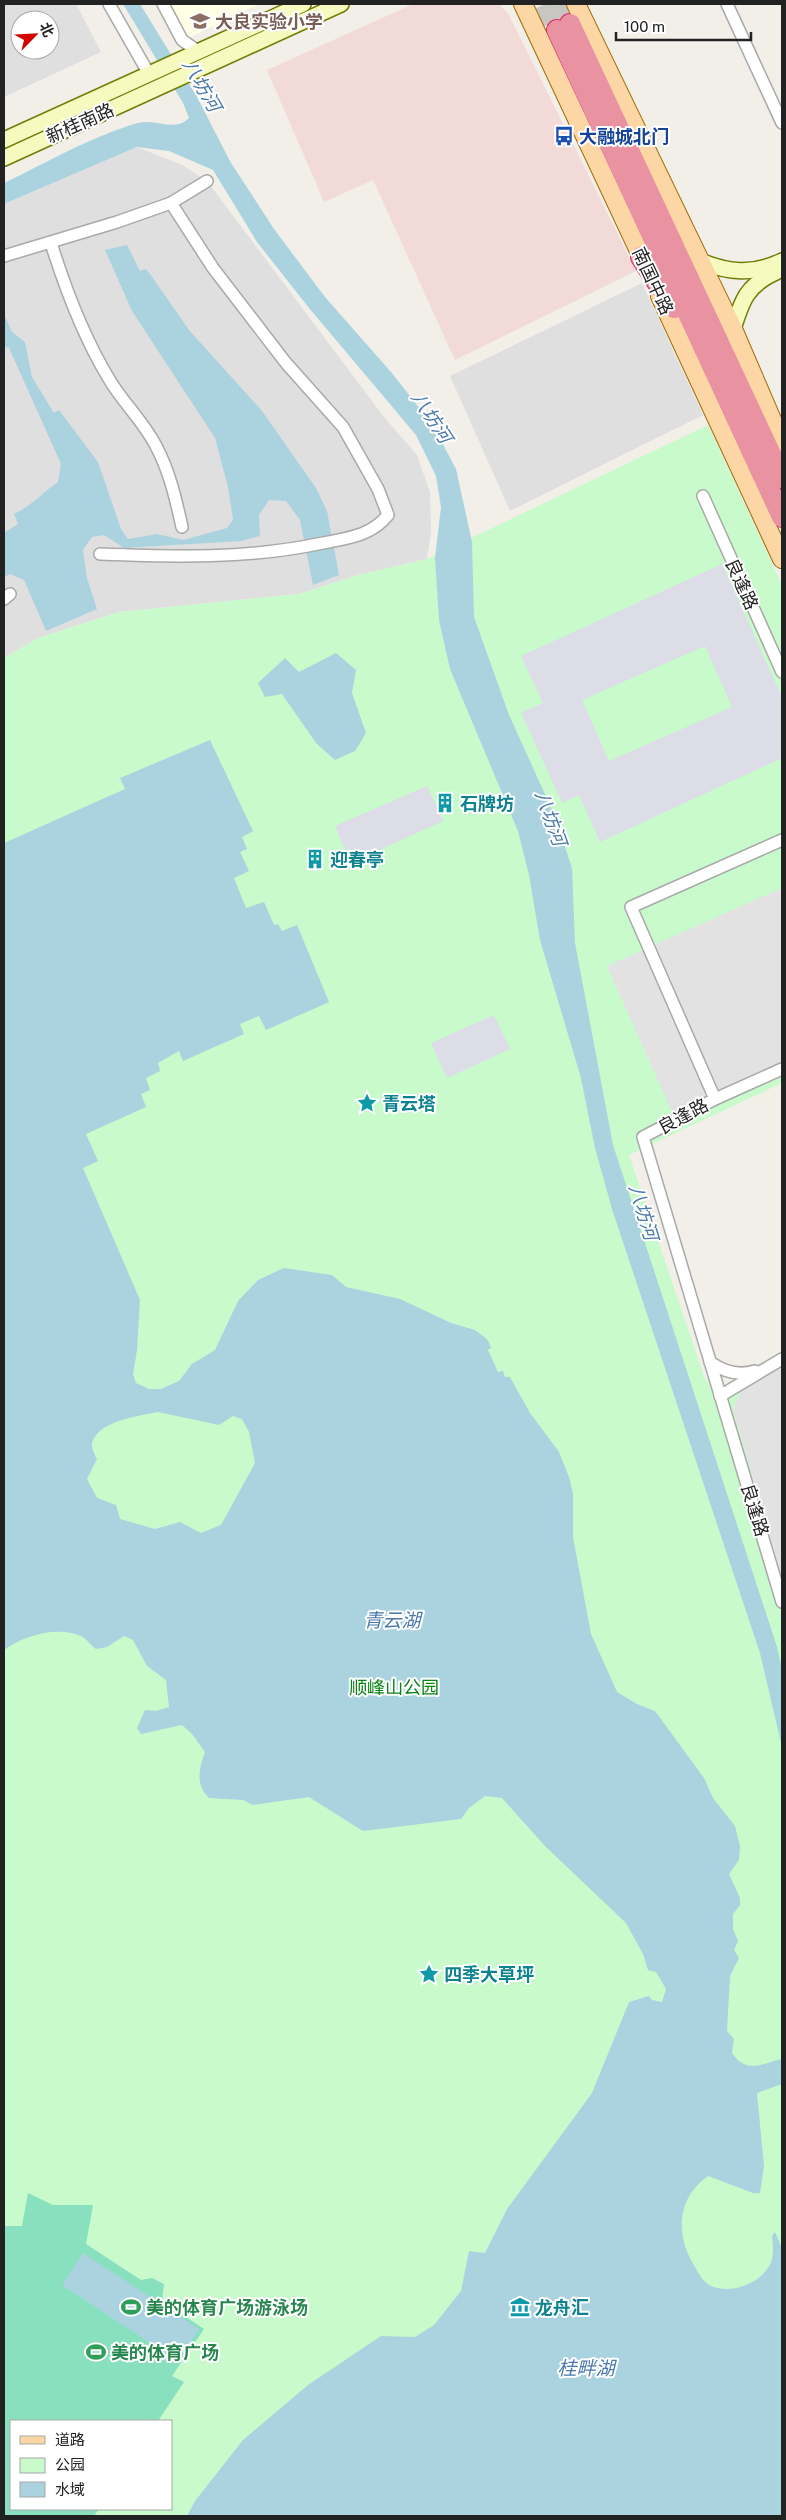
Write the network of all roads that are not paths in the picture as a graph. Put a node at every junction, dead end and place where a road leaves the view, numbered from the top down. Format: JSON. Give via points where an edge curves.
{"nodes":[{"id":1,"x":109,"y":4,"type":"edge"},
{"id":2,"x":163,"y":4,"type":"edge"},
{"id":3,"x":303,"y":4,"type":"edge"},
{"id":4,"x":341,"y":4,"type":"edge"},
{"id":5,"x":523,"y":4,"type":"edge"},
{"id":6,"x":576,"y":4,"type":"tunnel mouth"},
{"id":7,"x":727,"y":4,"type":"edge"},
{"id":8,"x":195,"y":59,"type":"junction"},
{"id":9,"x":150,"y":74,"type":"junction"},
{"id":10,"x":782,"y":123,"type":"edge"},
{"id":11,"x":4,"y":140,"type":"edge"},
{"id":12,"x":4,"y":158,"type":"edge"},
{"id":13,"x":207,"y":181,"type":"dead end"},
{"id":14,"x":171,"y":203,"type":"junction"},
{"id":15,"x":51,"y":243,"type":"junction"},
{"id":16,"x":4,"y":256,"type":"edge"},
{"id":17,"x":641,"y":257,"type":"junction"},
{"id":18,"x":700,"y":261,"type":"junction"},
{"id":19,"x":782,"y":261,"type":"edge"},
{"id":20,"x":782,"y":269,"type":"edge"},
{"id":21,"x":733,"y":329,"type":"junction"},
{"id":22,"x":714,"y":368,"type":"junction"},
{"id":23,"x":782,"y":442,"type":"edge"},
{"id":24,"x":782,"y":478,"type":"edge"},
{"id":25,"x":703,"y":496,"type":"dead end"},
{"id":26,"x":782,"y":517,"type":"edge"},
{"id":27,"x":182,"y":528,"type":"dead end"},
{"id":28,"x":100,"y":554,"type":"dead end"},
{"id":29,"x":782,"y":559,"type":"edge"},
{"id":30,"x":782,"y":672,"type":"edge"},
{"id":31,"x":782,"y":840,"type":"edge"},
{"id":32,"x":782,"y":1069,"type":"edge"},
{"id":33,"x":715,"y":1099,"type":"junction"},
{"id":34,"x":782,"y":1359,"type":"edge"},
{"id":35,"x":710,"y":1362,"type":"junction"},
{"id":36,"x":768,"y":1367,"type":"junction"},
{"id":37,"x":720,"y":1396,"type":"junction"},
{"id":38,"x":782,"y":1602,"type":"edge"}],
"edges":[{"from":1,"to":9,"type":"street"},
{"from":2,"to":8,"type":"street"},
{"from":3,"to":8,"type":"main road"},
{"from":4,"to":8,"type":"main road"},
{"from":5,"to":17,"type":"main road","name":"南国中路"},
{"from":6,"to":18,"type":"main road"},
{"from":7,"to":10,"type":"street"},
{"from":8,"to":9,"type":"main road","name":"新桂南路"},
{"from":8,"to":12,"type":"main road","name":"新桂南路","via":[[157,88]]},
{"from":9,"to":11,"type":"main road","name":"新桂南路"},
{"from":13,"to":14,"type":"street"},
{"from":14,"to":15,"type":"street"},
{"from":14,"to":28,"type":"street","via":[[213,268],[286,364],[343,427],[378,489],[388,515],[379,526],[363,535],[240,556]]},
{"from":15,"to":16,"type":"street"},
{"from":15,"to":27,"type":"street","via":[[69,300],[90,345],[110,381],[157,447],[174,491]]},
{"from":17,"to":22,"type":"highway"},
{"from":17,"to":29,"type":"main road","name":"南国中路"},
{"from":18,"to":19,"type":"main road","via":[[732,270],[764,270]]},
{"from":18,"to":21,"type":"main road"},
{"from":20,"to":21,"type":"main road","via":[[761,279],[743,298]]},
{"from":21,"to":23,"type":"main road"},
{"from":22,"to":24,"type":"highway","name":"南国中路","via":[[564,27]]},
{"from":22,"to":26,"type":"highway","name":"南国中路"},
{"from":25,"to":30,"type":"street","name":"良逢路"},
{"from":31,"to":33,"type":"street","name":"良逢路","via":[[631,907]]},
{"from":32,"to":33,"type":"street"},
{"from":33,"to":35,"type":"street","name":"良逢路","via":[[643,1137]]},
{"from":34,"to":36,"type":"street"},
{"from":35,"to":36,"type":"street","via":[[721,1370],[744,1375]]},
{"from":35,"to":37,"type":"street","name":"良逢路"},
{"from":36,"to":37,"type":"street"},
{"from":37,"to":38,"type":"street","name":"良逢路"}]}
